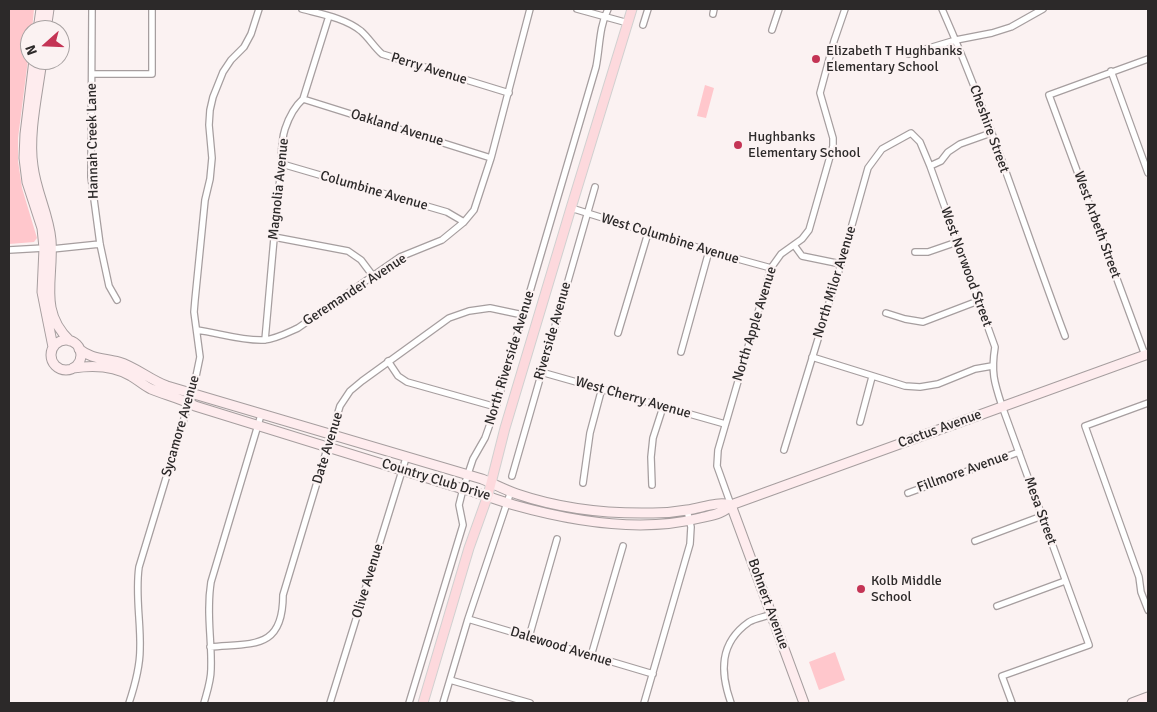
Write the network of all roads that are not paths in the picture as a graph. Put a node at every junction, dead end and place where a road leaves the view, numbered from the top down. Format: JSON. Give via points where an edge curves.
{"nodes":[{"id":1,"x":92,"y":9,"type":"edge"},
{"id":2,"x":152,"y":9,"type":"edge"},
{"id":3,"x":258,"y":9,"type":"edge"},
{"id":4,"x":302,"y":9,"type":"edge"},
{"id":5,"x":530,"y":9,"type":"edge"},
{"id":6,"x":577,"y":9,"type":"edge"},
{"id":7,"x":608,"y":9,"type":"edge"},
{"id":8,"x":632,"y":9,"type":"edge"},
{"id":9,"x":648,"y":9,"type":"edge"},
{"id":10,"x":778,"y":9,"type":"edge"},
{"id":11,"x":845,"y":9,"type":"edge"},
{"id":12,"x":942,"y":9,"type":"edge"},
{"id":13,"x":1043,"y":9,"type":"edge"},
{"id":14,"x":329,"y":16,"type":"junction"},
{"id":15,"x":604,"y":17,"type":"junction"},
{"id":16,"x":628,"y":23,"type":"junction"},
{"id":17,"x":643,"y":25,"type":"dead end"},
{"id":18,"x":772,"y":30,"type":"dead end"},
{"id":19,"x":956,"y":40,"type":"junction"},
{"id":20,"x":909,"y":54,"type":"dead end"},
{"id":21,"x":1148,"y":58,"type":"edge"},
{"id":22,"x":33,"y":70,"type":"edge"},
{"id":23,"x":41,"y":70,"type":"edge"},
{"id":24,"x":1111,"y":72,"type":"junction"},
{"id":25,"x":92,"y":74,"type":"junction"},
{"id":26,"x":509,"y":93,"type":"junction"},
{"id":27,"x":303,"y":99,"type":"junction"},
{"id":28,"x":911,"y":133,"type":"joint"},
{"id":29,"x":992,"y":134,"type":"junction"},
{"id":30,"x":491,"y":158,"type":"junction"},
{"id":31,"x":282,"y":164,"type":"junction"},
{"id":32,"x":930,"y":166,"type":"junction"},
{"id":33,"x":1148,"y":173,"type":"edge"},
{"id":34,"x":595,"y":187,"type":"dead end"},
{"id":35,"x":570,"y":208,"type":"junction"},
{"id":36,"x":588,"y":214,"type":"junction"},
{"id":37,"x":464,"y":222,"type":"junction"},
{"id":38,"x":648,"y":232,"type":"junction"},
{"id":39,"x":274,"y":237,"type":"junction"},
{"id":40,"x":957,"y":242,"type":"junction"},
{"id":41,"x":100,"y":244,"type":"junction"},
{"id":42,"x":794,"y":245,"type":"junction"},
{"id":43,"x":48,"y":249,"type":"junction"},
{"id":44,"x":9,"y":250,"type":"edge"},
{"id":45,"x":708,"y":251,"type":"junction"},
{"id":46,"x":916,"y":252,"type":"dead end"},
{"id":47,"x":841,"y":264,"type":"junction"},
{"id":48,"x":771,"y":268,"type":"junction"},
{"id":49,"x":373,"y":276,"type":"junction"},
{"id":50,"x":117,"y":300,"type":"dead end"},
{"id":51,"x":978,"y":301,"type":"junction"},
{"id":52,"x":886,"y":313,"type":"dead end"},
{"id":53,"x":523,"y":315,"type":"junction"},
{"id":54,"x":197,"y":330,"type":"junction"},
{"id":55,"x":618,"y":333,"type":"dead end"},
{"id":56,"x":1064,"y":336,"type":"dead end"},
{"id":57,"x":265,"y":340,"type":"junction"},
{"id":58,"x":70,"y":341,"type":"junction"},
{"id":59,"x":54,"y":347,"type":"junction"},
{"id":60,"x":79,"y":349,"type":"junction"},
{"id":61,"x":681,"y":352,"type":"dead end"},
{"id":62,"x":1147,"y":354,"type":"edge"},
{"id":63,"x":812,"y":357,"type":"junction"},
{"id":64,"x":388,"y":361,"type":"junction"},
{"id":65,"x":992,"y":366,"type":"junction"},
{"id":66,"x":73,"y":368,"type":"junction"},
{"id":67,"x":541,"y":372,"type":"junction"},
{"id":68,"x":872,"y":377,"type":"junction"},
{"id":69,"x":602,"y":388,"type":"junction"},
{"id":70,"x":192,"y":393,"type":"junction"},
{"id":71,"x":189,"y":403,"type":"junction"},
{"id":72,"x":1148,"y":403,"type":"edge"},
{"id":73,"x":1002,"y":406,"type":"junction"},
{"id":74,"x":496,"y":407,"type":"junction"},
{"id":75,"x":663,"y":407,"type":"junction"},
{"id":76,"x":261,"y":415,"type":"junction"},
{"id":77,"x":860,"y":422,"type":"dead end"},
{"id":78,"x":725,"y":424,"type":"junction"},
{"id":79,"x":258,"y":426,"type":"junction"},
{"id":80,"x":331,"y":436,"type":"junction"},
{"id":81,"x":328,"y":448,"type":"junction"},
{"id":82,"x":784,"y":450,"type":"dead end"},
{"id":83,"x":1019,"y":452,"type":"junction"},
{"id":84,"x":406,"y":458,"type":"junction"},
{"id":85,"x":402,"y":470,"type":"junction"},
{"id":86,"x":467,"y":475,"type":"junction"},
{"id":87,"x":512,"y":476,"type":"dead end"},
{"id":88,"x":491,"y":482,"type":"junction"},
{"id":89,"x":583,"y":483,"type":"dead end"},
{"id":90,"x":652,"y":485,"type":"dead end"},
{"id":91,"x":462,"y":489,"type":"junction"},
{"id":92,"x":908,"y":492,"type":"dead end"},
{"id":93,"x":514,"y":493,"type":"junction"},
{"id":94,"x":488,"y":495,"type":"junction"},
{"id":95,"x":507,"y":503,"type":"junction"},
{"id":96,"x":731,"y":506,"type":"junction"},
{"id":97,"x":687,"y":510,"type":"junction"},
{"id":98,"x":1042,"y":516,"type":"junction"},
{"id":99,"x":690,"y":521,"type":"junction"},
{"id":100,"x":557,"y":539,"type":"dead end"},
{"id":101,"x":975,"y":541,"type":"dead end"},
{"id":102,"x":623,"y":546,"type":"dead end"},
{"id":103,"x":1066,"y":581,"type":"junction"},
{"id":104,"x":997,"y":606,"type":"dead end"},
{"id":105,"x":1148,"y":610,"type":"edge"},
{"id":106,"x":772,"y":614,"type":"junction"},
{"id":107,"x":468,"y":619,"type":"junction"},
{"id":108,"x":529,"y":637,"type":"junction"},
{"id":109,"x":210,"y":647,"type":"junction"},
{"id":110,"x":591,"y":656,"type":"junction"},
{"id":111,"x":653,"y":674,"type":"junction"},
{"id":112,"x":450,"y":680,"type":"junction"},
{"id":113,"x":1148,"y":697,"type":"edge"},
{"id":114,"x":509,"y":700,"type":"edge"},
{"id":115,"x":129,"y":703,"type":"edge"},
{"id":116,"x":204,"y":703,"type":"edge"},
{"id":117,"x":330,"y":703,"type":"edge"},
{"id":118,"x":410,"y":703,"type":"edge"},
{"id":119,"x":423,"y":703,"type":"edge"},
{"id":120,"x":443,"y":703,"type":"edge"},
{"id":121,"x":530,"y":703,"type":"edge"},
{"id":122,"x":644,"y":703,"type":"edge"},
{"id":123,"x":731,"y":703,"type":"edge"},
{"id":124,"x":804,"y":703,"type":"edge"},
{"id":125,"x":1012,"y":703,"type":"edge"},
{"id":126,"x":1132,"y":703,"type":"edge"}],
"edges":[{"from":1,"to":25,"type":"street","name":"Hannah Creek Lane"},
{"from":2,"to":25,"type":"street","via":[[152,74]]},
{"from":3,"to":54,"type":"street","name":"Sycamore Avenue","via":[[244,47],[223,72],[210,110],[212,158],[195,300]]},
{"from":4,"to":14,"type":"street","name":"Perry Avenue"},
{"from":5,"to":26,"type":"street","name":"Geremander Avenue"},
{"from":6,"to":15,"type":"street"},
{"from":7,"to":15,"type":"street","name":"North Riverside Avenue"},
{"from":8,"to":16,"type":"main road","name":"North Riverside Avenue"},
{"from":9,"to":17,"type":"street"},
{"from":10,"to":18,"type":"street"},
{"from":11,"to":42,"type":"street","name":"North Apple Avenue","via":[[820,93],[833,138],[832,153],[809,230]]},
{"from":12,"to":19,"type":"street","name":"Cheshire Street"},
{"from":13,"to":19,"type":"street","via":[[1011,27]]},
{"from":14,"to":26,"type":"street","name":"Perry Avenue","via":[[359,30],[382,54]]},
{"from":14,"to":27,"type":"street","name":"Magnolia Avenue"},
{"from":15,"to":16,"type":"street"},
{"from":15,"to":53,"type":"street","name":"North Riverside Avenue","via":[[596,67]]},
{"from":16,"to":35,"type":"main road","name":"North Riverside Avenue"},
{"from":19,"to":20,"type":"street"},
{"from":19,"to":29,"type":"street","name":"Cheshire Street"},
{"from":21,"to":24,"type":"street"},
{"from":22,"to":43,"type":"street","via":[[24,158]]},
{"from":23,"to":43,"type":"street","via":[[31,152],[35,180],[49,224]]},
{"from":24,"to":33,"type":"street"},
{"from":24,"to":62,"type":"street","name":"West Arbeth Street","via":[[1049,95]]},
{"from":25,"to":41,"type":"street","name":"Hannah Creek Lane","via":[[92,177]]},
{"from":26,"to":30,"type":"street","name":"Geremander Avenue"},
{"from":27,"to":30,"type":"street","name":"Oakland Avenue"},
{"from":27,"to":31,"type":"street","name":"Magnolia Avenue","via":[[295,106],[285,130]]},
{"from":28,"to":32,"type":"street","name":"West Norwood Street","via":[[920,142]]},
{"from":28,"to":47,"type":"street","name":"North Milor Avenue","via":[[882,149],[868,168]]},
{"from":29,"to":32,"type":"street","via":[[960,144],[942,161]]},
{"from":29,"to":56,"type":"street","name":"Cheshire Street"},
{"from":30,"to":37,"type":"street","name":"Geremander Avenue","via":[[474,210]]},
{"from":31,"to":37,"type":"street","name":"Columbine Avenue","via":[[447,212]]},
{"from":31,"to":39,"type":"street","name":"Magnolia Avenue"},
{"from":32,"to":40,"type":"street","name":"West Norwood Street"},
{"from":34,"to":36,"type":"street","name":"Riverside Avenue"},
{"from":35,"to":36,"type":"street","name":"West Columbine Avenue"},
{"from":35,"to":88,"type":"main road","name":"North Riverside Avenue"},
{"from":36,"to":38,"type":"street","name":"West Columbine Avenue"},
{"from":36,"to":67,"type":"street","name":"Riverside Avenue"},
{"from":37,"to":49,"type":"street","name":"Geremander Avenue","via":[[442,240],[400,257]]},
{"from":38,"to":45,"type":"street","name":"West Columbine Avenue"},
{"from":38,"to":55,"type":"street"},
{"from":39,"to":49,"type":"street","via":[[348,251],[362,260]]},
{"from":39,"to":57,"type":"street","name":"Magnolia Avenue"},
{"from":40,"to":46,"type":"street","via":[[928,252]]},
{"from":40,"to":51,"type":"street","name":"West Norwood Street"},
{"from":41,"to":43,"type":"street"},
{"from":41,"to":50,"type":"street","name":"Hannah Creek Lane","via":[[108,286]]},
{"from":42,"to":47,"type":"street","via":[[802,256]]},
{"from":42,"to":48,"type":"street","name":"North Apple Avenue","via":[[781,254]]},
{"from":43,"to":44,"type":"street"},
{"from":43,"to":58,"type":"street","via":[[51,304],[57,326]]},
{"from":43,"to":59,"type":"street","via":[[42,292]]},
{"from":45,"to":48,"type":"street","name":"West Columbine Avenue"},
{"from":45,"to":61,"type":"street"},
{"from":47,"to":63,"type":"street","name":"North Milor Avenue"},
{"from":48,"to":78,"type":"street","name":"North Apple Avenue"},
{"from":49,"to":57,"type":"street","name":"Geremander Avenue","via":[[298,328]]},
{"from":51,"to":52,"type":"street","via":[[923,322]]},
{"from":51,"to":65,"type":"street","name":"West Norwood Street","via":[[995,347]]},
{"from":53,"to":64,"type":"street","name":"Date Avenue","via":[[490,308],[469,311],[450,318]]},
{"from":53,"to":74,"type":"street","name":"North Riverside Avenue"},
{"from":54,"to":57,"type":"street","name":"Geremander Avenue"},
{"from":54,"to":70,"type":"street","name":"Sycamore Avenue","via":[[200,357]]},
{"from":58,"to":59,"type":"street","via":[[60,341]]},
{"from":58,"to":60,"type":"street"},
{"from":59,"to":66,"type":"street","via":[[51,357],[56,366],[65,370]]},
{"from":60,"to":66,"type":"street","via":[[80,359]]},
{"from":60,"to":70,"type":"street","name":"Country Club Drive","via":[[90,356],[121,363],[157,383]]},
{"from":62,"to":73,"type":"street","name":"Cactus Avenue"},
{"from":63,"to":68,"type":"street"},
{"from":63,"to":82,"type":"street","name":"North Milor Avenue"},
{"from":64,"to":74,"type":"street","via":[[398,376],[407,382]]},
{"from":64,"to":80,"type":"street","name":"Date Avenue","via":[[350,391],[340,406]]},
{"from":65,"to":68,"type":"street","via":[[920,388]]},
{"from":65,"to":73,"type":"street","name":"West Norwood Street"},
{"from":66,"to":71,"type":"street","name":"Country Club Drive","via":[[114,368],[152,389]]},
{"from":67,"to":69,"type":"street","name":"West Cherry Avenue"},
{"from":67,"to":87,"type":"street","name":"Riverside Avenue"},
{"from":68,"to":77,"type":"street"},
{"from":69,"to":75,"type":"street","name":"West Cherry Avenue"},
{"from":69,"to":89,"type":"street","via":[[590,433]]},
{"from":70,"to":71,"type":"street","name":"Sycamore Avenue"},
{"from":70,"to":76,"type":"street","name":"Country Club Drive"},
{"from":71,"to":79,"type":"street","name":"Country Club Drive"},
{"from":71,"to":115,"type":"street","name":"Sycamore Avenue","via":[[139,567],[140,649],[138,674]]},
{"from":72,"to":105,"type":"street","via":[[1085,426],[1140,576],[1141,592]]},
{"from":73,"to":83,"type":"street","name":"Mesa Street"},
{"from":73,"to":96,"type":"street","name":"Cactus Avenue"},
{"from":74,"to":86,"type":"street","name":"North Riverside Avenue"},
{"from":75,"to":78,"type":"street","name":"West Cherry Avenue"},
{"from":75,"to":90,"type":"street","via":[[650,458]]},
{"from":76,"to":79,"type":"street"},
{"from":76,"to":80,"type":"street","name":"Country Club Drive"},
{"from":78,"to":96,"type":"street","name":"North Apple Avenue","via":[[717,466]]},
{"from":79,"to":81,"type":"street","name":"Country Club Drive"},
{"from":79,"to":109,"type":"street","via":[[211,582],[208,601]]},
{"from":80,"to":81,"type":"street","name":"Date Avenue"},
{"from":80,"to":84,"type":"street","name":"Country Club Drive"},
{"from":81,"to":85,"type":"street","name":"Country Club Drive"},
{"from":81,"to":109,"type":"street","name":"Date Avenue","via":[[283,595],[280,622],[272,635],[259,642]]},
{"from":83,"to":92,"type":"street","name":"Fillmore Avenue"},
{"from":83,"to":98,"type":"street","name":"Mesa Street"},
{"from":84,"to":85,"type":"street","name":"Olive Avenue"},
{"from":84,"to":86,"type":"street","name":"Country Club Drive"},
{"from":85,"to":91,"type":"street","name":"Country Club Drive"},
{"from":85,"to":117,"type":"street","name":"Olive Avenue"},
{"from":86,"to":88,"type":"street","name":"Country Club Drive"},
{"from":86,"to":91,"type":"street","name":"North Riverside Avenue"},
{"from":88,"to":93,"type":"street","name":"Country Club Drive"},
{"from":88,"to":94,"type":"main road","name":"North Riverside Avenue"},
{"from":91,"to":94,"type":"street","name":"Country Club Drive"},
{"from":91,"to":118,"type":"street","name":"North Riverside Avenue","via":[[459,505],[463,525]]},
{"from":93,"to":95,"type":"street"},
{"from":93,"to":97,"type":"street","name":"Country Club Drive","via":[[548,503],[602,512]]},
{"from":94,"to":95,"type":"street","name":"Country Club Drive"},
{"from":94,"to":119,"type":"main road","name":"North Riverside Avenue"},
{"from":95,"to":99,"type":"street","name":"Country Club Drive","via":[[568,518],[613,524]]},
{"from":95,"to":107,"type":"street"},
{"from":96,"to":97,"type":"street","name":"Country Club Drive","via":[[722,503]]},
{"from":96,"to":99,"type":"street","name":"Cactus Avenue","via":[[726,512]]},
{"from":96,"to":106,"type":"street","name":"Bohnert Avenue"},
{"from":97,"to":99,"type":"street"},
{"from":98,"to":101,"type":"street"},
{"from":98,"to":103,"type":"street","name":"Mesa Street"},
{"from":99,"to":111,"type":"street","via":[[690,544]]},
{"from":100,"to":108,"type":"street"},
{"from":102,"to":110,"type":"street"},
{"from":103,"to":104,"type":"street"},
{"from":103,"to":125,"type":"street","name":"Mesa Street","via":[[1089,644],[1002,676]]},
{"from":106,"to":123,"type":"street","via":[[750,622],[728,645],[723,678]]},
{"from":106,"to":124,"type":"street","name":"Bohnert Avenue"},
{"from":107,"to":108,"type":"street","name":"Dalewood Avenue"},
{"from":107,"to":112,"type":"street"},
{"from":108,"to":110,"type":"street","name":"Dalewood Avenue"},
{"from":109,"to":116,"type":"street","via":[[211,669]]},
{"from":110,"to":111,"type":"street","name":"Dalewood Avenue"},
{"from":111,"to":122,"type":"street"},
{"from":112,"to":114,"type":"street"},
{"from":112,"to":120,"type":"street"},
{"from":113,"to":126,"type":"street"},
{"from":114,"to":121,"type":"street"}]}
